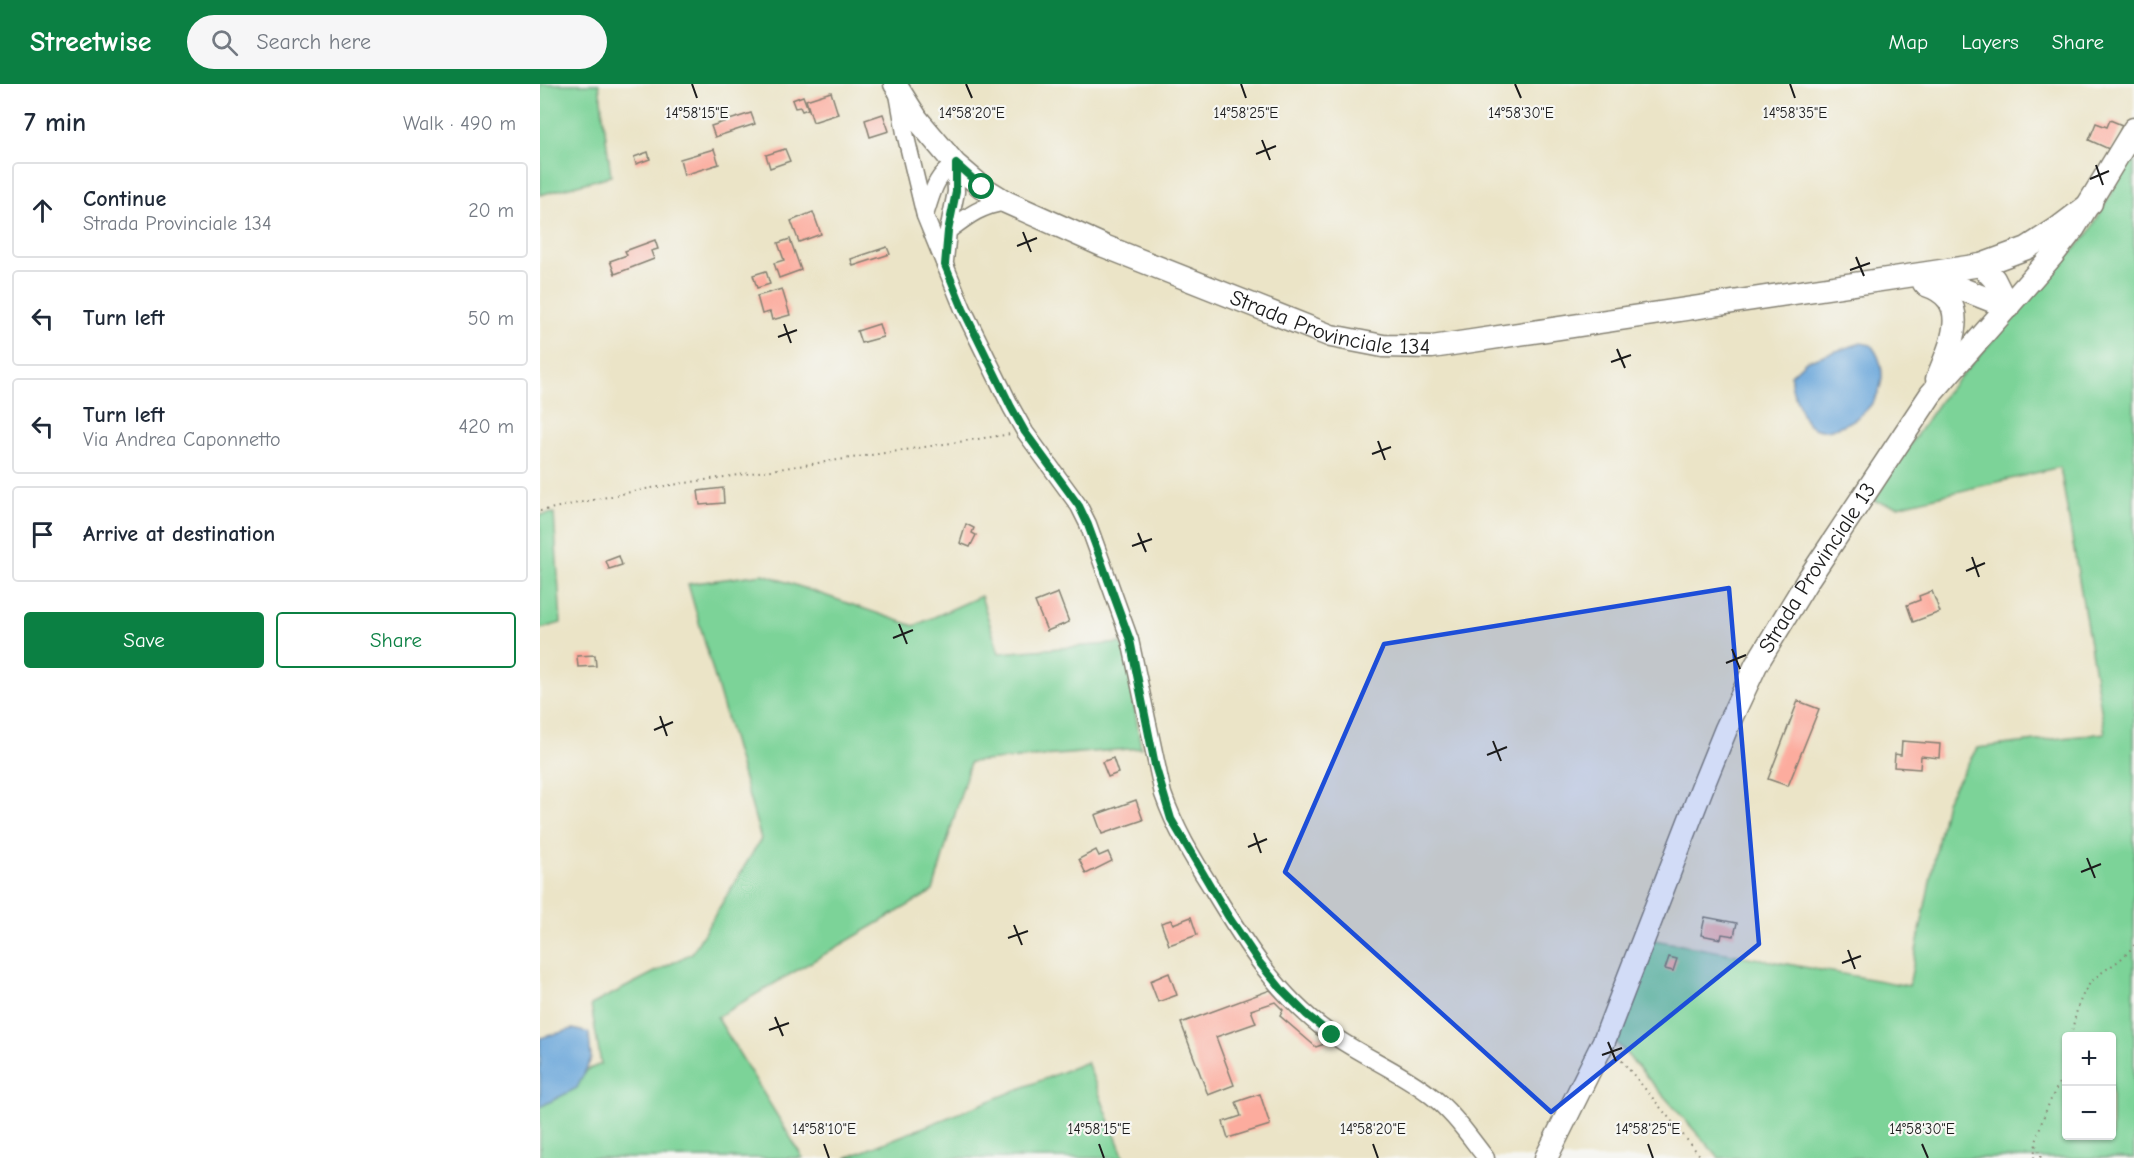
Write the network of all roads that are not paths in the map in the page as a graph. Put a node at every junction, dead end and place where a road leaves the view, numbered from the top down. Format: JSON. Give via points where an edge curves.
{"nodes":[{"id":1,"x":896,"y":85,"type":"edge"},
{"id":2,"x":2134,"y":129,"type":"edge"},
{"id":3,"x":956,"y":164,"type":"junction"},
{"id":4,"x":1006,"y":202,"type":"junction"},
{"id":5,"x":2091,"y":203,"type":"junction"},
{"id":6,"x":925,"y":216,"type":"junction"},
{"id":7,"x":948,"y":231,"type":"junction"},
{"id":8,"x":945,"y":265,"type":"junction"},
{"id":9,"x":1980,"y":265,"type":"junction"},
{"id":10,"x":1919,"y":283,"type":"junction"},
{"id":11,"x":1833,"y":288,"type":"junction"},
{"id":12,"x":2008,"y":307,"type":"junction"},
{"id":13,"x":1931,"y":394,"type":"junction"},
{"id":14,"x":1486,"y":1158,"type":"edge"},
{"id":15,"x":1546,"y":1158,"type":"edge"}],
"edges":[{"from":1,"to":3,"type":"main road","name":"Strada Provinciale 134","via":[[917,119]]},
{"from":1,"to":6,"type":"street"},
{"from":2,"to":5,"type":"main road","name":"Strada Provinciale 13"},
{"from":3,"to":4,"type":"main road","name":"Strada Provinciale 134"},
{"from":3,"to":6,"type":"street","via":[[937,180]]},
{"from":3,"to":7,"type":"street","via":[[956,192]]},
{"from":4,"to":7,"type":"street","via":[[975,211]]},
{"from":4,"to":11,"type":"main road","name":"Strada Provinciale 134","via":[[1104,246],[1330,336],[1383,346],[1432,347]]},
{"from":5,"to":9,"type":"main road","via":[[2027,248]]},
{"from":5,"to":12,"type":"main road","name":"Strada Provinciale 13"},
{"from":6,"to":8,"type":"street"},
{"from":7,"to":8,"type":"street"},
{"from":8,"to":14,"type":"street","via":[[1011,407],[1088,525],[1130,640],[1155,765],[1171,819],[1228,916],[1259,962],[1307,1015],[1332,1035],[1430,1095],[1452,1114]]},
{"from":9,"to":11,"type":"main road"},
{"from":9,"to":12,"type":"main road","via":[[1994,279]]},
{"from":10,"to":11,"type":"main road"},
{"from":10,"to":12,"type":"main road","via":[[1952,285]]},
{"from":10,"to":13,"type":"main road","via":[[1944,293],[1951,302],[1955,320],[1954,334]]},
{"from":12,"to":13,"type":"main road","name":"Strada Provinciale 13"},
{"from":13,"to":15,"type":"main road","name":"Strada Provinciale 13","via":[[1756,665],[1702,788],[1604,1041]]}]}
